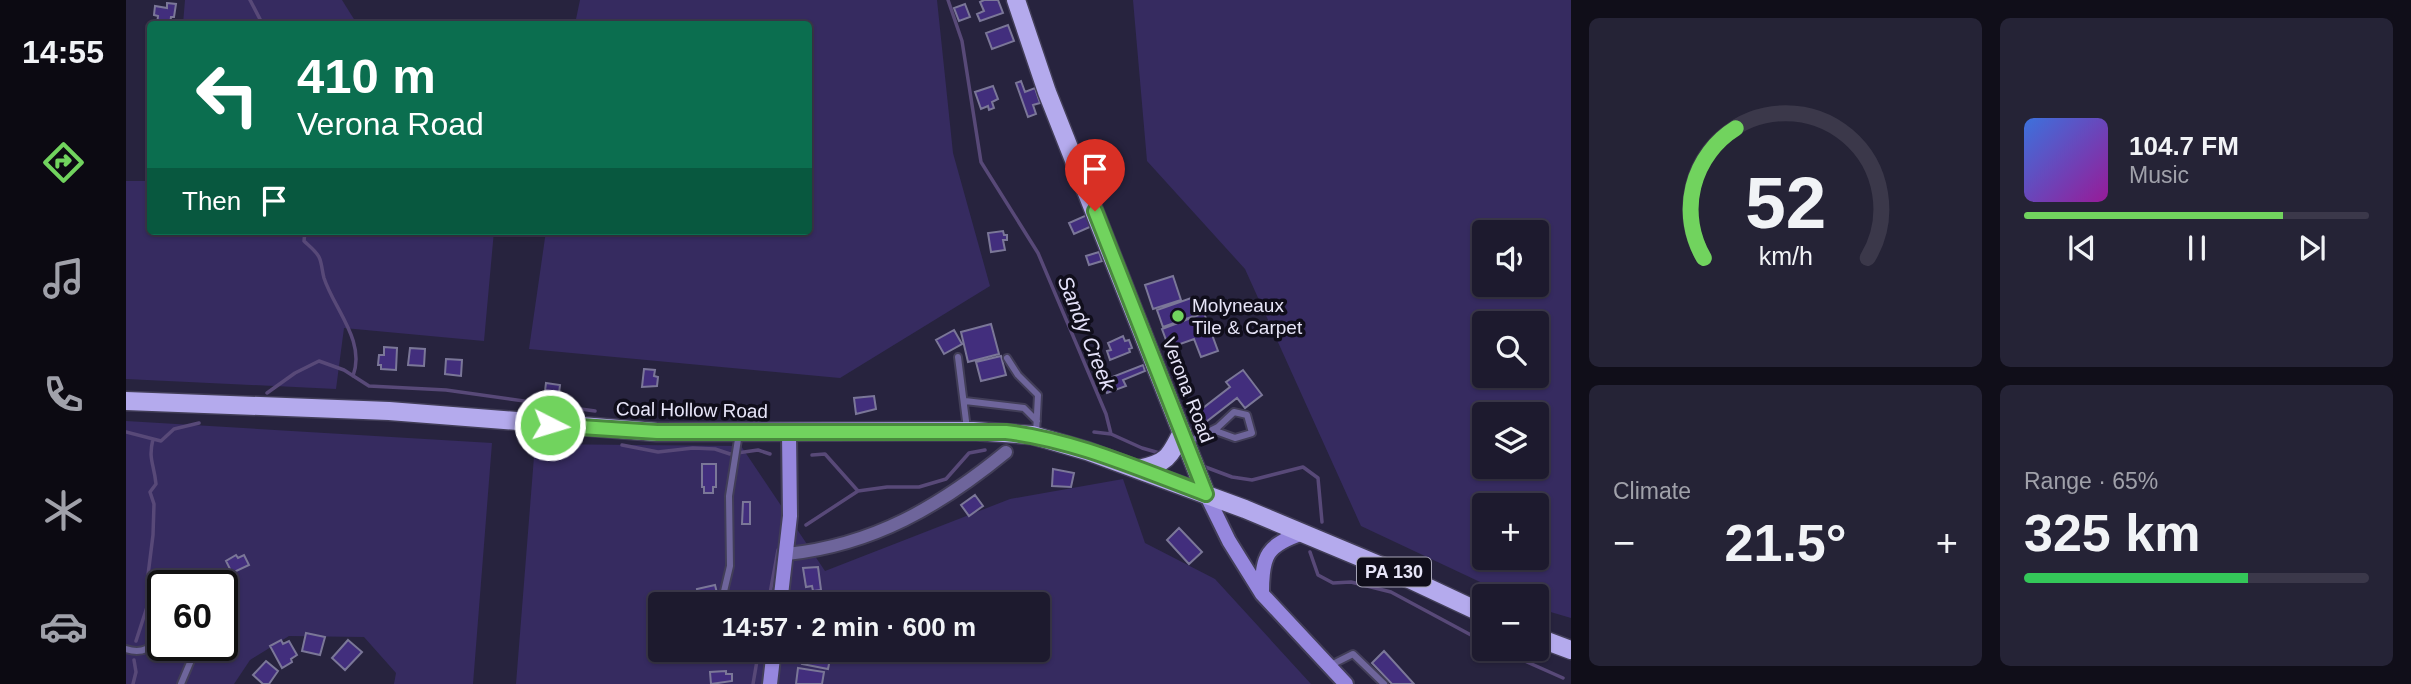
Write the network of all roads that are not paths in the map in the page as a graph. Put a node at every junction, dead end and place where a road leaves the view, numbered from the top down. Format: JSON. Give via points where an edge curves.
{"nodes":[{"id":1,"x":1016,"y":0,"type":"edge"},
{"id":2,"x":958,"y":357,"type":"dead end"},
{"id":3,"x":1007,"y":358,"type":"dead end"},
{"id":4,"x":126,"y":401,"type":"edge"},
{"id":5,"x":965,"y":401,"type":"junction"},
{"id":6,"x":1037,"y":428,"type":"junction"},
{"id":7,"x":1213,"y":430,"type":"junction"},
{"id":8,"x":968,"y":431,"type":"junction"},
{"id":9,"x":789,"y":433,"type":"junction"},
{"id":10,"x":738,"y":439,"type":"junction"},
{"id":11,"x":1006,"y":452,"type":"dead end"},
{"id":12,"x":1181,"y":453,"type":"junction"},
{"id":13,"x":1138,"y":469,"type":"junction"},
{"id":14,"x":1206,"y":494,"type":"junction"},
{"id":15,"x":1303,"y":533,"type":"junction"},
{"id":16,"x":787,"y":554,"type":"junction"},
{"id":17,"x":723,"y":592,"type":"edge"},
{"id":18,"x":782,"y":592,"type":"edge"},
{"id":19,"x":1262,"y":594,"type":"junction"},
{"id":20,"x":1472,"y":609,"type":"edge"},
{"id":21,"x":1549,"y":642,"type":"edge"},
{"id":22,"x":126,"y":649,"type":"edge"},
{"id":23,"x":147,"y":649,"type":"edge"},
{"id":24,"x":1571,"y":650,"type":"edge"},
{"id":25,"x":191,"y":661,"type":"edge"},
{"id":26,"x":772,"y":662,"type":"edge"},
{"id":27,"x":1329,"y":666,"type":"junction"},
{"id":28,"x":181,"y":684,"type":"edge"},
{"id":29,"x":769,"y":684,"type":"edge"},
{"id":30,"x":1346,"y":684,"type":"edge"},
{"id":31,"x":1384,"y":684,"type":"edge"}],
"edges":[{"from":1,"to":12,"type":"main road","name":"Verona Road"},
{"from":2,"to":5,"type":"lane"},
{"from":3,"to":6,"type":"lane","via":[[1038,395]]},
{"from":4,"to":10,"type":"main road","name":"Coal Hollow Road","number":"PA 130","via":[[389,411]]},
{"from":5,"to":6,"type":"lane","via":[[1024,408]]},
{"from":5,"to":8,"type":"lane"},
{"from":6,"to":8,"type":"main road","name":"Coal Hollow Road","number":"PA 130"},
{"from":6,"to":13,"type":"main road","name":"Coal Hollow Road","number":"PA 130"},
{"from":7,"to":7,"type":"lane","via":[[1234,412],[1247,415],[1252,433],[1235,438]]},
{"from":7,"to":12,"type":"lane"},
{"from":8,"to":9,"type":"main road","name":"Coal Hollow Road","number":"PA 130"},
{"from":9,"to":10,"type":"main road","name":"Coal Hollow Road","number":"PA 130"},
{"from":9,"to":16,"type":"main road"},
{"from":10,"to":17,"type":"lane","via":[[729,496],[730,566]]},
{"from":11,"to":16,"type":"street","via":[[951,495],[895,525],[864,538]]},
{"from":12,"to":13,"type":"main road"},
{"from":12,"to":14,"type":"main road","name":"Verona Road"},
{"from":13,"to":14,"type":"main road","name":"Coal Hollow Road","number":"PA 130"},
{"from":14,"to":15,"type":"main road","number":"PA 130"},
{"from":14,"to":19,"type":"main road","name":"Verona Road"},
{"from":15,"to":19,"type":"main road","via":[[1270,550],[1262,573]]},
{"from":15,"to":20,"type":"main road","number":"PA 130"},
{"from":16,"to":18,"type":"main road"},
{"from":19,"to":27,"type":"main road","name":"Verona Road"},
{"from":21,"to":24,"type":"main road"},
{"from":22,"to":23,"type":"lane"},
{"from":25,"to":28,"type":"lane"},
{"from":26,"to":29,"type":"main road"},
{"from":27,"to":30,"type":"main road","name":"Verona Road"},
{"from":27,"to":31,"type":"lane","via":[[1353,654]]}]}
